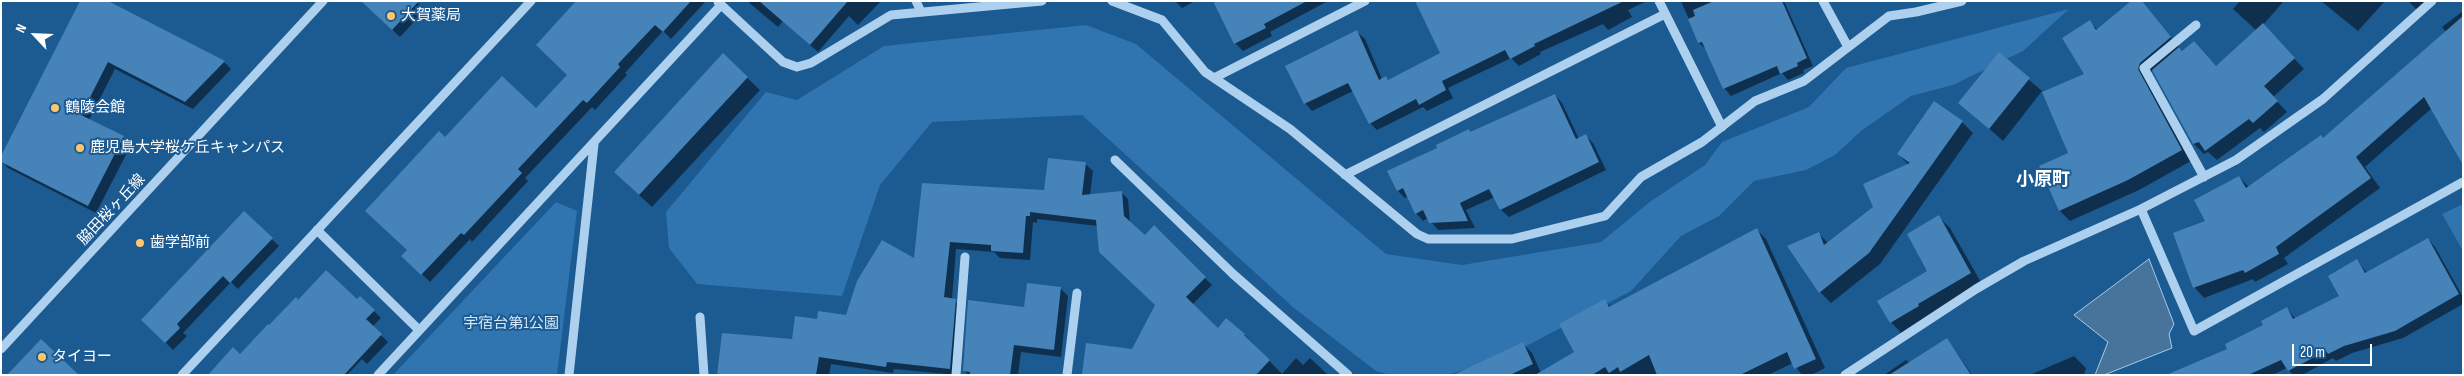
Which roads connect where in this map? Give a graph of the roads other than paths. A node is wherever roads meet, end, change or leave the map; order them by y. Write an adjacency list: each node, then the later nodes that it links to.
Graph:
1 (323, 1): 30 (street, 脇田桜ヶ丘線)
2 (531, 1): 25 (street)
3 (916, 1): 13 (street)
4 (1042, 1): 13 (street)
5 (1112, 1): 12 (street)
6 (1365, 1): 17 (street)
7 (1659, 1): 14 (street)
8 (1823, 1): 16 (street)
9 (1962, 1): 16 (street)
10 (2432, 1): 22 (street)
11 (719, 3): 13 (street); 19 (street)
12 (1137, 6): 17 (street)
13 (921, 12)
14 (1665, 14): 18 (street); 21 (street)
15 (2196, 25): 22 (street)
16 (1848, 47): 18 (street)
17 (1214, 78): 21 (street)
18 (1722, 127): 21 (street)
19 (594, 143): 29 (street); 33 (street)
20 (1115, 160): 37 (street)
21 (1345, 175)
22 (2204, 176): 24 (street)
23 (2463, 182): 24 (street)
24 (2141, 209): 38 (street)
25 (316, 230): 29 (street); 31 (street)
26 (965, 257): 35 (street)
27 (1077, 293): 36 (street)
28 (700, 317): 34 (street)
29 (419, 330): 32 (street)
30 (1, 349)
31 (182, 375)
32 (378, 375)
33 (569, 375)
34 (704, 375)
35 (956, 375)
36 (1067, 375)
37 (1348, 375)
38 (1845, 375)

